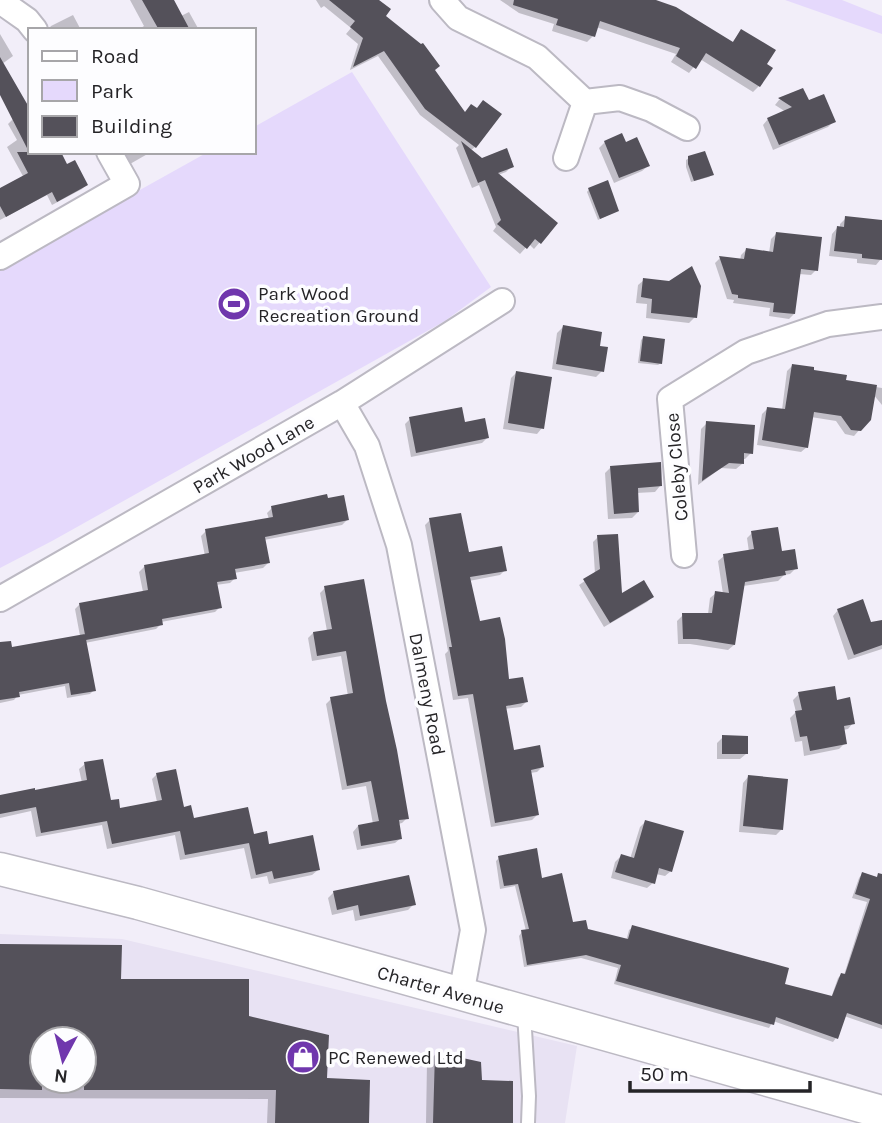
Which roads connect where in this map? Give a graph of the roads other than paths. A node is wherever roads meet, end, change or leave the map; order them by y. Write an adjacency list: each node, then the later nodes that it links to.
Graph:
1 (442, 0): 4 (street)
2 (0, 1): 3 (street)
3 (33, 28)
4 (586, 102): 5 (street); 7 (street)
5 (687, 128)
6 (109, 154): 8 (street)
7 (566, 158)
8 (0, 257)
9 (502, 301): 11 (street, Park Wood Lane)
10 (882, 317): 12 (street, Coleby Close)
11 (342, 403): 13 (street, Park Wood Lane); 15 (street, Dalmeny Road)
12 (684, 555)
13 (0, 598)
14 (0, 869): 15 (street, Charter Avenue)
15 (461, 995): 16 (street, Charter Avenue)
16 (524, 1013): 17 (street, Charter Avenue); 18 (lane)
17 (882, 1112)
18 (528, 1123)

